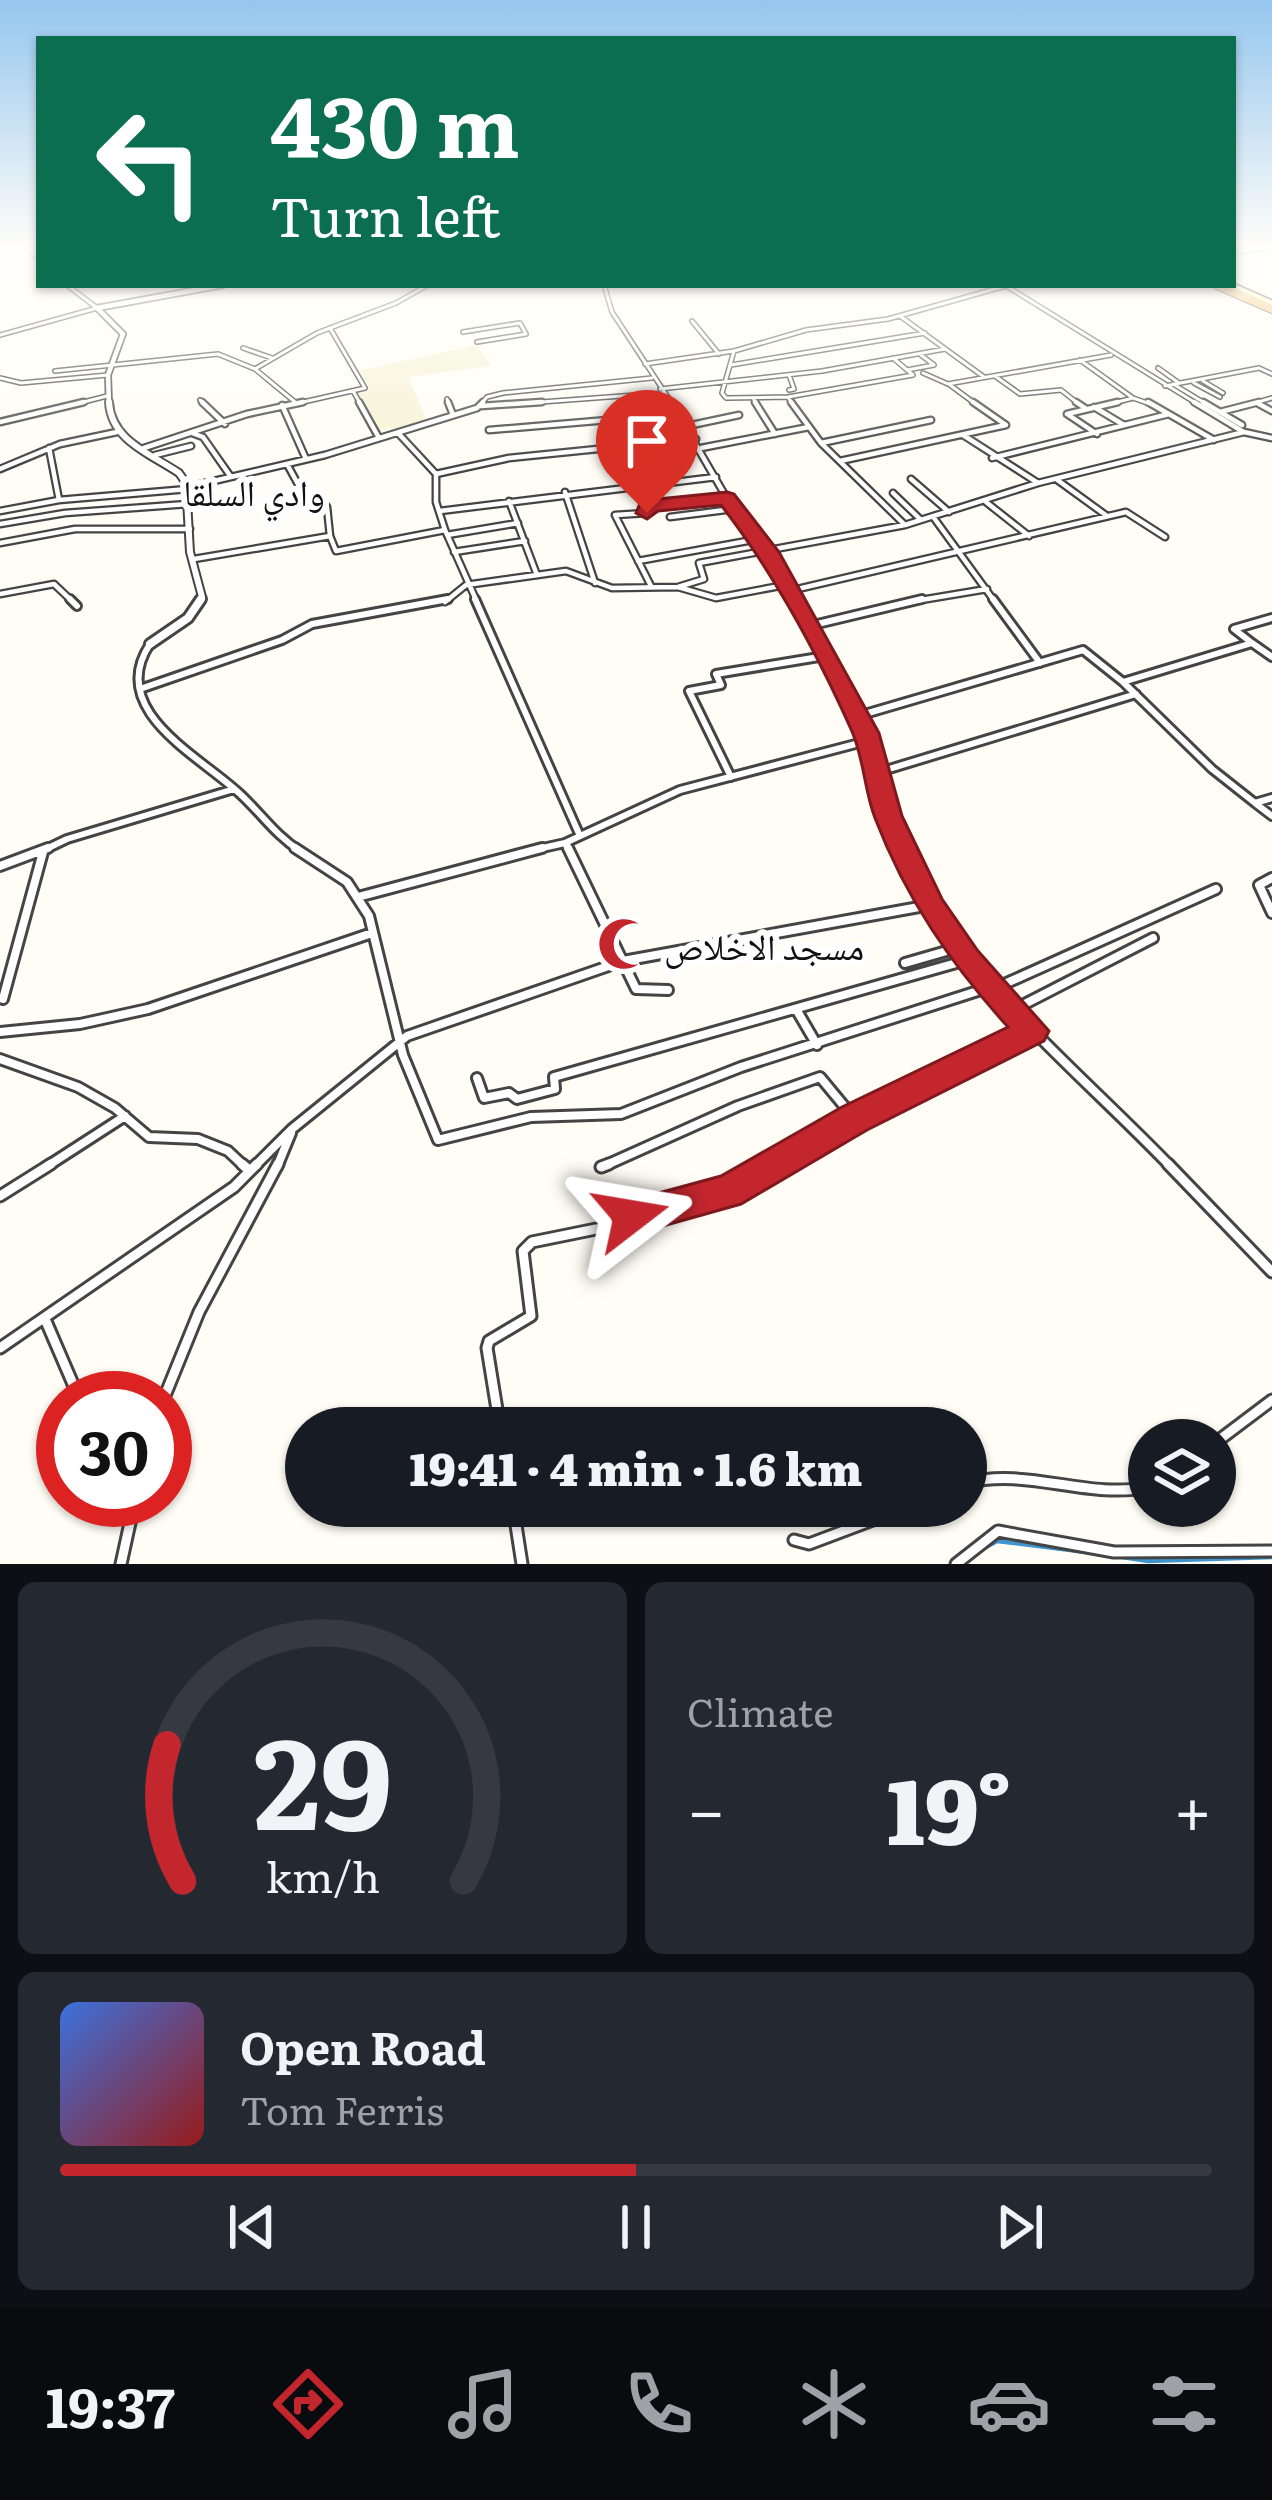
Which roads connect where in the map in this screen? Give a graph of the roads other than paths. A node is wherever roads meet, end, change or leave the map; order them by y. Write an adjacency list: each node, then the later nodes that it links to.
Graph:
1 (54, 320): 13 (street)
2 (109, 320): 27 (street)
3 (352, 320): 9 (street)
4 (617, 320): 26 (street)
5 (872, 320): 10 (street)
6 (906, 320): 12 (street)
7 (1061, 320): 21 (street)
8 (692, 321): 19 (street)
9 (330, 328): 23 (street); 48 (street)
10 (815, 328): 15 (street); 18 (street)
11 (463, 332): 14 (street)
12 (925, 334): 15 (street); 17 (street)
13 (0, 335)
14 (477, 342)
15 (839, 345): 22 (street)
16 (244, 348): 23 (street)
17 (945, 350): 20 (street); 41 (street)
18 (734, 352): 19 (street); 28 (street)
19 (719, 354): 26 (street)
20 (919, 354): 24 (street); 31 (street)
21 (1114, 354): 25 (street); 47 (street)
22 (788, 357): 28 (street); 34 (street)
23 (272, 358): 30 (street)
24 (893, 358): 31 (street); 34 (street)
25 (1080, 360): 38 (street); 53 (street)
26 (645, 364): 40 (street)
27 (111, 365): 30 (street); 32 (street); 36 (street)
28 (731, 365): 44 (street)
29 (1158, 368): 45 (street)
30 (255, 369): 57 (street)
31 (907, 370): 50 (street)
32 (55, 371)
33 (922, 373): 46 (street)
34 (799, 374): 37 (street)
35 (1272, 374): 42 (street)
36 (108, 375): 39 (street); 51 (street)
37 (789, 375): 44 (street); 50 (street)
38 (995, 376): 41 (street); 62 (street)
39 (0, 378)
40 (654, 378): 49 (street); 60 (street)
41 (985, 378): 46 (street)
42 (1199, 379): 43 (street); 43 (street)
43 (1191, 381): 45 (street)
44 (725, 382): 49 (street); 52 (street)
45 (1176, 383): 47 (street); 64 (street)
46 (948, 384): 81 (street)
47 (1165, 386): 75 (street)
48 (352, 391): 57 (street); 83 (street)
49 (661, 391): 60 (street); 65 (street)
50 (789, 393): 52 (street); 74 (street)
51 (107, 396): 70 (street); 77 (street)
52 (753, 398): 80 (street)
53 (1133, 398): 61 (street); 68 (street)
54 (1272, 398): 58 (street)
55 (446, 399): 66 (street)
56 (200, 400): 71 (street)
57 (295, 402): 59 (street)
58 (1256, 403): 63 (street); 64 (street)
59 (282, 406): 71 (street); 93 (street)
60 (482, 406): 66 (street)
61 (1094, 406): 62 (street); 73 (street)
62 (1085, 408): 82 (street)
63 (1272, 411)
64 (1220, 412): 75 (street)
65 (678, 414): 72 (street); 76 (street)
66 (453, 415): 79 (street)
67 (739, 415): 72 (street)
68 (1169, 415): 73 (street); 85 (street)
69 (932, 420): 87 (street)
70 (0, 422)
71 (225, 424): 78 (street)
72 (687, 426): 86 (street)
73 (1127, 426): 82 (street)
74 (809, 428): 80 (street); 87 (street)
75 (1243, 429): 84 (street); 85 (street)
76 (489, 430)
77 (117, 432): 89 (street); 90 (street)
78 (192, 433): 90 (street); 98 (street)
79 (398, 433): 83 (street); 97 (street)
80 (775, 434): 86 (street)
81 (963, 435): 92 (street); 94 (street)
82 (1098, 435): 92 (street)
83 (379, 438): 93 (street)
84 (1272, 438)
85 (1214, 440): 101 (street)
86 (698, 443): 97 (street); 99 (street)
87 (821, 443): 94 (street)
88 (191, 446): 91 (street)
89 (50, 448): 96 (street); 108 (street)
90 (144, 448): 91 (street)
91 (155, 455): 104 (street)
92 (992, 458): 103 (street)
93 (306, 459): 95 (street)
94 (840, 460): 123 (street)
95 (287, 464): 98 (street); 126 (street)
96 (0, 469)
97 (436, 474): 115 (street)
98 (231, 477): 104 (street)
99 (716, 477): 102 (street); 107 (street)
100 (911, 479): 116 (street)
101 (1056, 479): 103 (street); 119 (street)
102 (641, 484): 105 (street); 112 (street)
103 (1038, 484): 110 (street)
104 (188, 488): 108 (street); 111 (street)
105 (566, 492): 109 (street); 138 (street)
106 (892, 493): 120 (street)
107 (727, 499): 112 (street); 113 (street)
108 (59, 500): 114 (street)
109 (509, 501): 115 (street); 122 (street)
110 (986, 502): 116 (street); 127 (street)
111 (188, 504): 121 (street); 124 (street)
112 (648, 506): 136 (street)
113 (733, 509): 117 (street); 129 (street)
114 (0, 511)
115 (439, 511): 125 (street)
116 (952, 513): 118 (street)
117 (670, 518)
118 (934, 518): 120 (street); 134 (street)
119 (1109, 518): 127 (street); 128 (street)
120 (921, 520): 123 (street)
121 (0, 524)
122 (518, 524): 125 (street); 130 (street)
123 (905, 525): 133 (street)
124 (190, 529): 131 (street); 135 (street)
125 (446, 532): 126 (street); 132 (street)
126 (330, 536): 135 (street)
127 (1029, 536): 134 (street)
128 (1165, 537)
129 (758, 539): 133 (street); 136 (street)
130 (525, 542): 132 (street); 137 (street)
131 (0, 543)
132 (454, 552): 139 (street)
133 (769, 552): 141 (street); 142 (street)
134 (962, 552): 142 (street); 143 (street)
135 (194, 559): 148 (street)
136 (638, 561): 140 (street)
137 (537, 575): 138 (street); 139 (street)
138 (595, 583): 140 (street)
139 (466, 586): 154 (street); 164 (street)
140 (651, 586): 141 (street)
141 (679, 587): 142 (street)
142 (788, 588): 147 (street)
143 (987, 589): 147 (street); 152 (street)
144 (0, 594): 145 (street)
145 (76, 605)
146 (1272, 618): 149 (street)
147 (809, 626): 150 (street)
148 (150, 644): 154 (street)
149 (1252, 644): 151 (street); 153 (street)
150 (825, 656): 156 (street); 159 (street)
151 (1272, 657)
152 (1040, 663): 153 (street); 156 (street)
153 (1123, 682): 155 (street)
154 (140, 689): 160 (street)
155 (1136, 694): 158 (street); 162 (street)
156 (858, 716): 157 (street)
157 (867, 742): 158 (street); 159 (street)
158 (876, 772): 171 (street)
159 (731, 777): 164 (street)
160 (234, 789): 166 (street); 170 (street)
161 (1272, 798): 162 (street)
162 (1255, 802): 163 (street)
163 (1272, 816)
164 (580, 836): 165 (street)
165 (566, 843): 170 (street); 177 (street)
166 (43, 851): 167 (street); 181 (street)
167 (0, 866)
168 (1272, 878): 172 (street)
169 (1216, 889): 179 (street)
170 (358, 897): 173 (street)
171 (930, 905): 175 (street); 177 (street)
172 (1272, 913)
173 (372, 933): 185 (street); 186 (street)
174 (1153, 938): 183 (street)
175 (957, 948): 176 (street); 178 (street)
176 (967, 960): 179 (street); 182 (street)
177 (623, 961): 180 (street); 186 (street)
178 (905, 963)
179 (990, 988): 183 (street); 187 (street)
180 (668, 990)
181 (1, 1001)
182 (796, 1009): 187 (street); 189 (street)
183 (1011, 1011): 184 (street)
184 (1033, 1031): 191 (street); 196 (street)
185 (0, 1032)
186 (400, 1042): 187 (street); 192 (street)
187 (818, 1045)
188 (0, 1059): 190 (street)
189 (477, 1078)
190 (125, 1116): 194 (street); 195 (street)
191 (854, 1118): 193 (street); 202 (street)
192 (292, 1129): 194 (street); 200 (street)
193 (601, 1167)
194 (249, 1170): 197 (street)
195 (0, 1196)
196 (1272, 1272)
197 (45, 1318): 198 (street); 199 (street)
198 (0, 1348)
199 (68, 1371)
200 (175, 1371)
201 (1272, 1400): 203 (street)
202 (497, 1407)
203 (1236, 1428)
204 (987, 1476): 205 (street)
205 (1128, 1491)
206 (129, 1527): 211 (street)
207 (516, 1527): 212 (street)
208 (856, 1527): 209 (street)
209 (794, 1540)
210 (1272, 1551): 213 (street)
211 (121, 1564)
212 (522, 1564)
213 (956, 1564)

